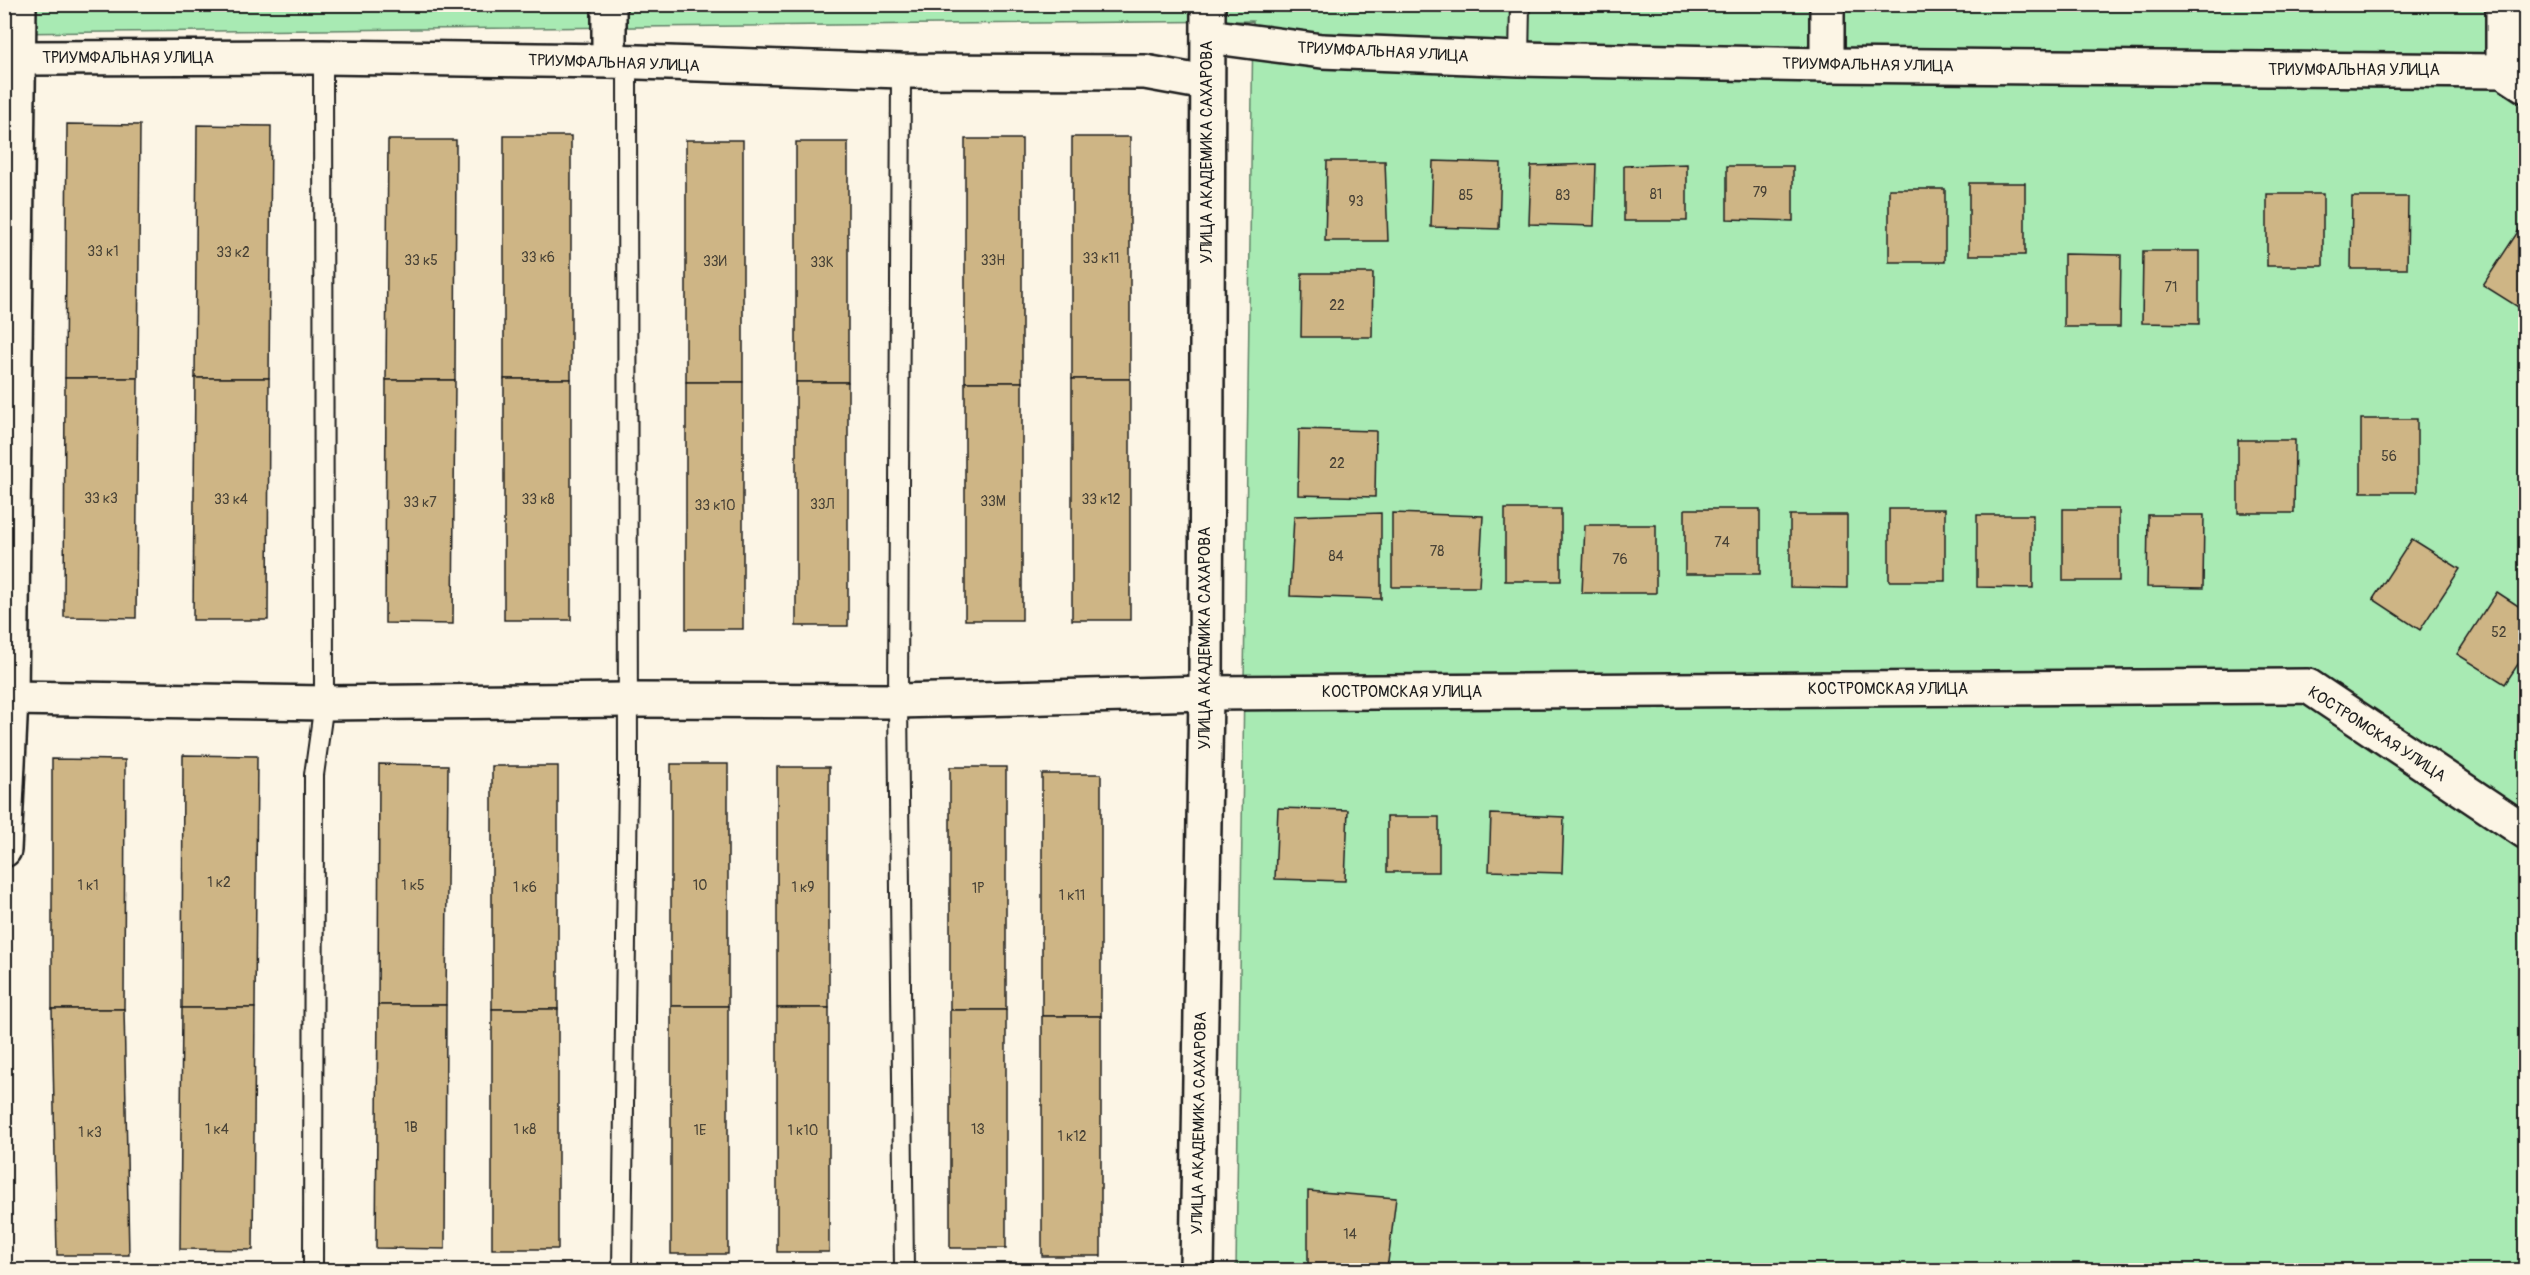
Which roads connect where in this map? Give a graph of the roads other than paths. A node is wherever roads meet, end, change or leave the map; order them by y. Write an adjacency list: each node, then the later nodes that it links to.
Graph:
1 (20, 4): 8 (street)
2 (609, 4): 10 (street)
3 (1520, 4): 9 (lane)
4 (1827, 4): 11 (street)
5 (2504, 4): 13 (street)
6 (1208, 20): 9 (street, ТРИУМФАЛЬНАЯ УЛИЦА); 14 (street, УЛИЦА АКАДЕМИКА САХАРОВА)
7 (323, 57): 8 (street, ТРИУМФАЛЬНАЯ УЛИЦА); 10 (street, ТРИУМФАЛЬНАЯ УЛИЦА); 19 (lane)
8 (20, 58): 16 (street)
9 (1519, 59): 11 (street, ТРИУМФАЛЬНАЯ УЛИЦА)
10 (618, 62): 12 (street, ТРИУМФАЛЬНАЯ УЛИЦА); 17 (lane)
11 (1827, 65): 13 (street, ТРИУМФАЛЬНАЯ УЛИЦА)
12 (901, 71): 14 (street, ТРИУМФАЛЬНАЯ УЛИЦА); 18 (lane)
13 (2514, 79)
14 (1206, 83): 15 (street, УЛИЦА АКАДЕМИКА САХАРОВА)
15 (1206, 693): 18 (street, КОСТРОМСКАЯ УЛИЦА); 20 (street, КОСТРОМСКАЯ УЛИЦА); 25 (street, УЛИЦА АКАДЕМИКА САХАРОВА)
16 (11, 698): 19 (street, КОСТРОМСКАЯ УЛИЦА); 21 (street)
17 (627, 700): 18 (street, КОСТРОМСКАЯ УЛИЦА); 19 (street, КОСТРОМСКАЯ УЛИЦА); 23 (lane)
18 (898, 701): 24 (lane)
19 (324, 703): 22 (lane)
20 (2526, 832)
21 (4, 850)
22 (313, 1270)
23 (622, 1270)
24 (904, 1270)
25 (1197, 1270)

